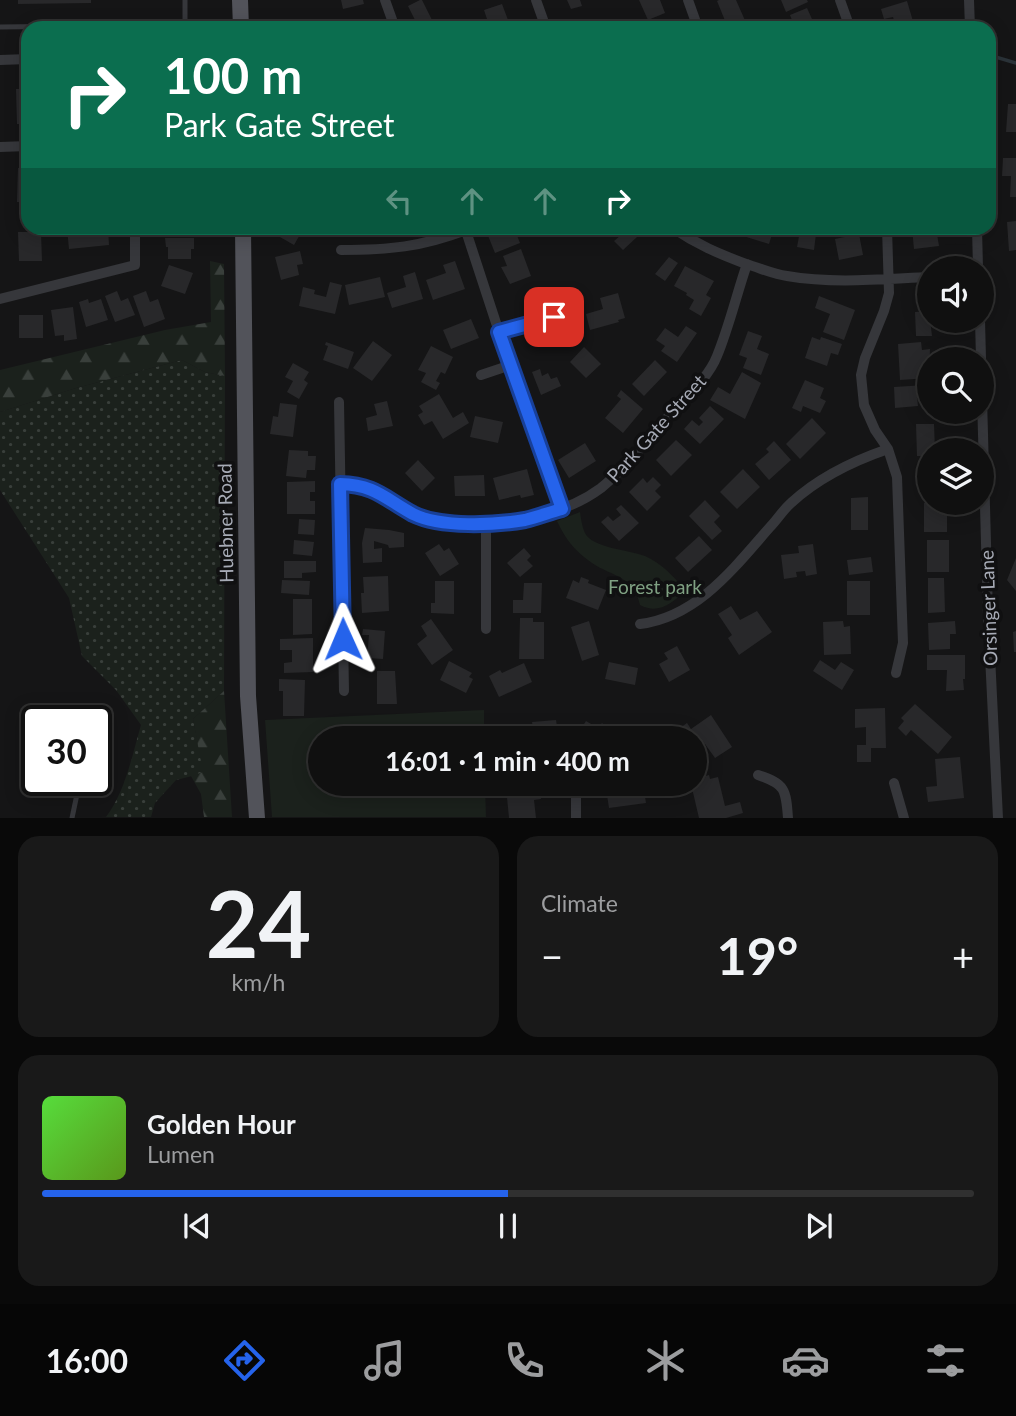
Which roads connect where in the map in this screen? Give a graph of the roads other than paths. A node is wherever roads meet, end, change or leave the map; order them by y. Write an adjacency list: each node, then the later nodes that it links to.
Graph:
1 (185, 0): 8 (lane)
2 (240, 0): 9 (main road)
3 (385, 0): 10 (street)
4 (536, 0): 11 (street)
5 (688, 0): 12 (street)
6 (840, 0): 13 (street)
7 (969, 0): 14 (street)
8 (185, 21)
9 (241, 21)
10 (392, 21)
11 (544, 21)
12 (696, 21)
13 (848, 21)
14 (970, 21)
15 (0, 27): 16 (lane)
16 (21, 27)
17 (21, 59): 18 (street)
18 (0, 60)
19 (0, 146): 20 (street)
20 (21, 146)
21 (135, 235): 33 (street)
22 (243, 235): 53 (main road, Huebner Road)
23 (450, 235): 28 (street)
24 (467, 235): 35 (street)
25 (684, 235): 30 (street)
26 (887, 235): 32 (street)
27 (977, 235): 29 (street)
28 (341, 250)
29 (978, 256)
30 (747, 264): 32 (street); 42 (street, Park Gate Street)
31 (917, 277): 32 (street)
32 (889, 278): 40 (street)
33 (0, 299)
34 (554, 317): 35 (street)
35 (499, 332): 36 (street)
36 (511, 365): 37 (street); 42 (street)
37 (481, 374)
38 (339, 402): 41 (street)
39 (983, 424): 57 (street, Orsinger Lane)
40 (888, 449): 44 (street); 46 (street)
41 (340, 484): 43 (street, Park Gate Street); 47 (street)
42 (562, 509): 43 (street, Park Gate Street)
43 (486, 523): 45 (street)
44 (640, 624)
45 (486, 629)
46 (896, 673)
47 (344, 691)
48 (758, 775): 55 (street)
49 (894, 783): 56 (street)
50 (77, 796): 52 (lane)
51 (576, 796): 54 (street)
52 (72, 817)
53 (257, 817)
54 (576, 817)
55 (788, 817)
56 (904, 817)
57 (998, 817)

